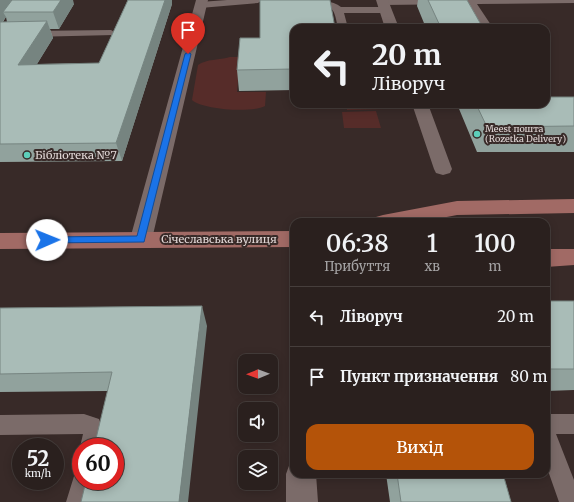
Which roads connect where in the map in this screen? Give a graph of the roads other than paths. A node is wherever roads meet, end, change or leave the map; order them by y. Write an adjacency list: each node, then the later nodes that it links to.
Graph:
1 (258, 0): 5 (lane)
2 (309, 0): 7 (lane)
3 (574, 0): 4 (lane)
4 (471, 1): 6 (lane); 10 (lane)
5 (201, 3): 17 (street)
6 (384, 4): 7 (lane); 9 (street)
7 (340, 10): 8 (lane)
8 (342, 24)
9 (391, 24)
10 (485, 24)
11 (111, 33): 12 (lane)
12 (17, 34)
13 (421, 108): 14 (street)
14 (443, 170)
15 (574, 206): 16 (main road)
16 (404, 218)
17 (141, 239): 18 (main road, Січеславська вулиця); 19 (main road, Січеславська вулиця)
18 (290, 239)
19 (0, 241)
20 (574, 257): 21 (main road)
21 (550, 258)
22 (550, 424): 23 (lane)
23 (574, 424)
24 (0, 425): 25 (lane)
25 (93, 438)
26 (550, 446): 31 (lane)
27 (301, 478): 30 (street)
28 (81, 490): 29 (lane)
29 (78, 502)
30 (302, 502)
31 (571, 502)

